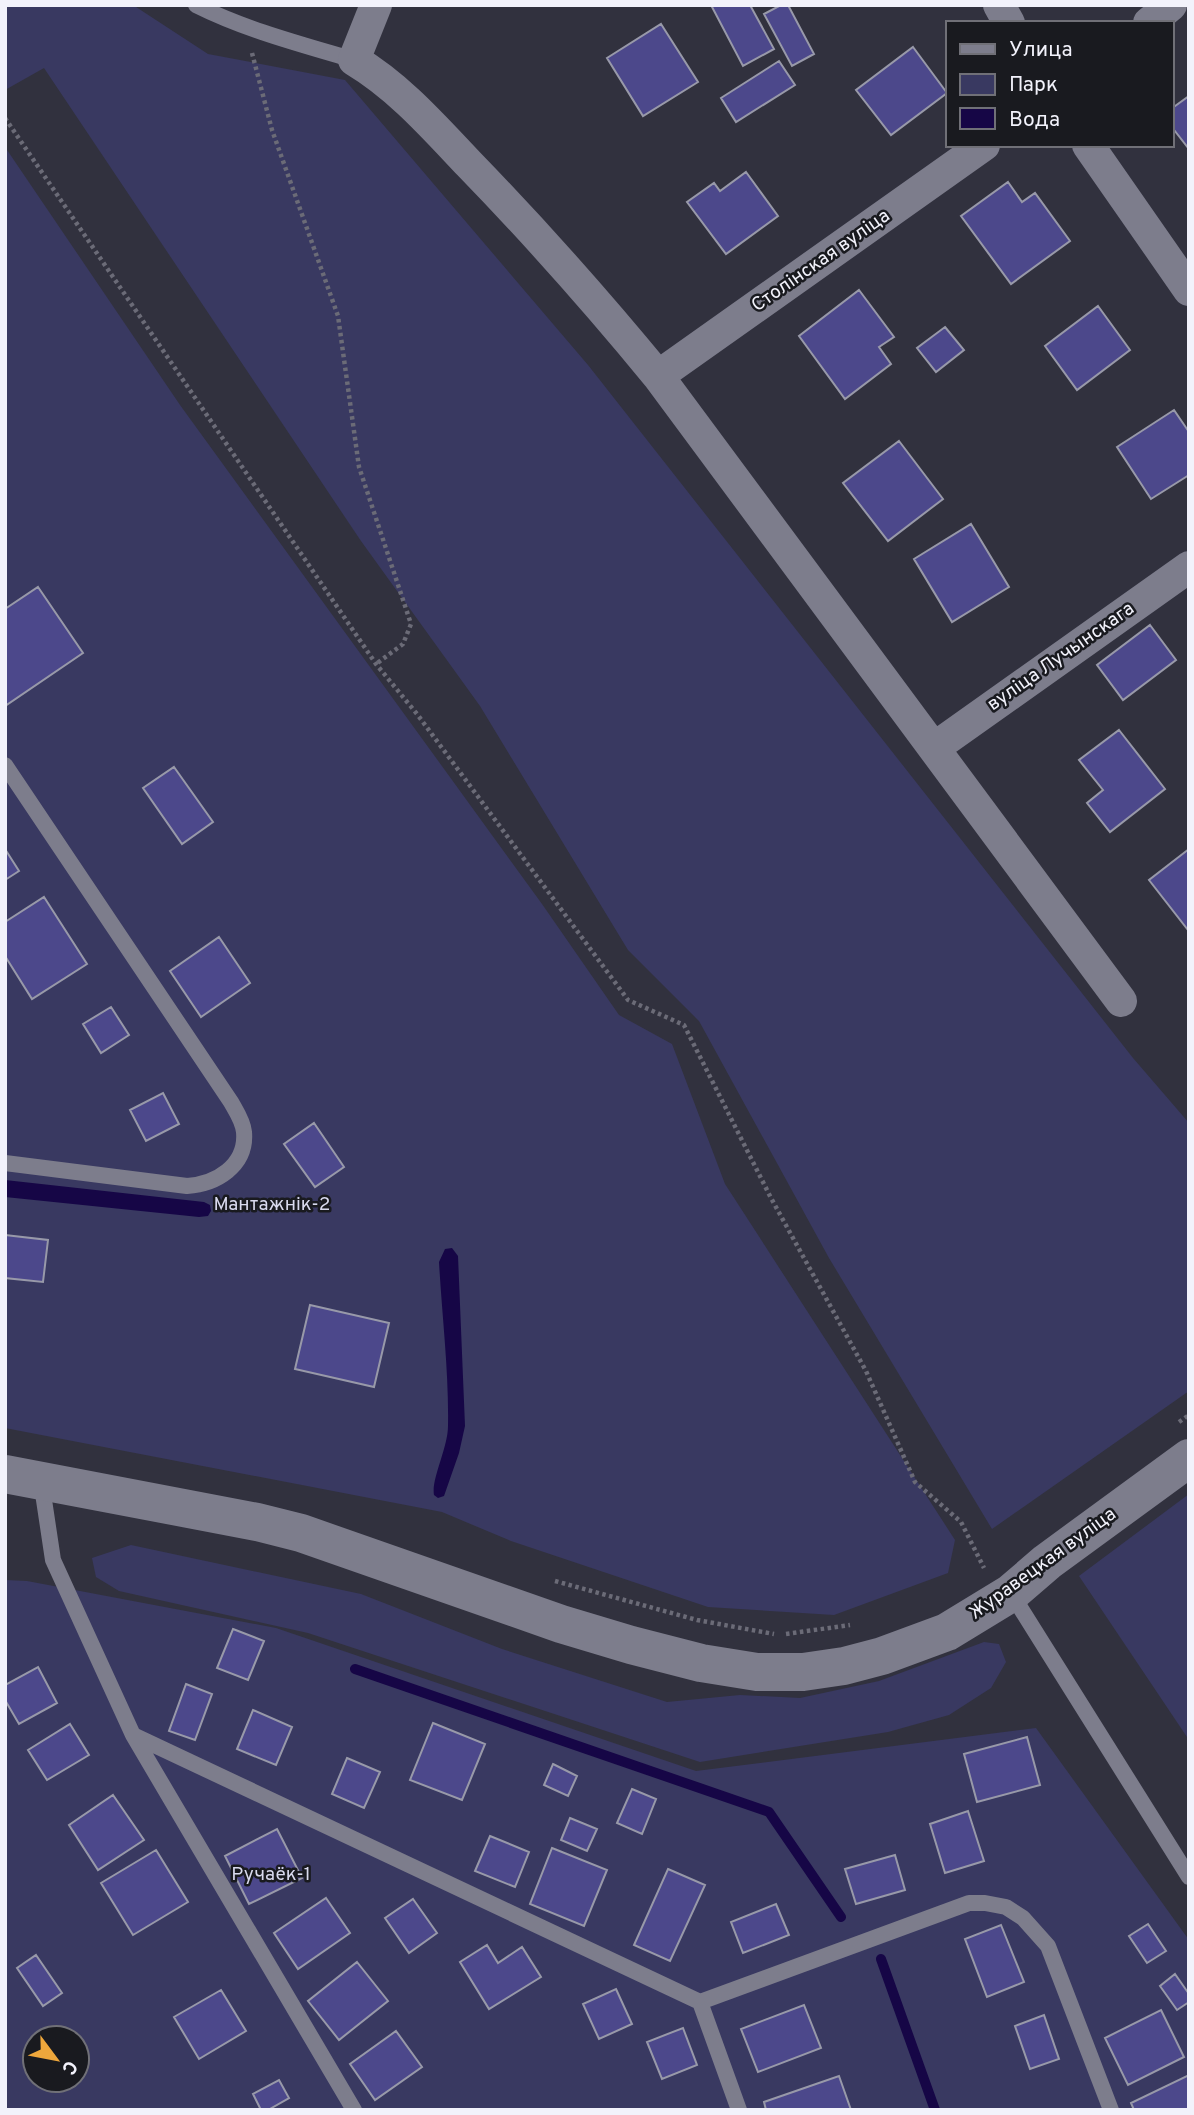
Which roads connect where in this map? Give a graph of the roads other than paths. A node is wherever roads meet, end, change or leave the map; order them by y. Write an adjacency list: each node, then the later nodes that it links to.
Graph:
1 (196, 5): 7 (lane)
2 (376, 5): 7 (street)
3 (999, 5): 5 (street)
4 (1171, 5): 6 (street)
5 (1008, 21)
6 (1151, 21)
7 (354, 60): 11 (street)
8 (981, 147): 11 (street, Столінская вуліца)
9 (1089, 147): 10 (street)
10 (1189, 290)
11 (658, 376): 13 (street)
12 (1189, 567): 13 (street, вуліца Лучынскага)
13 (934, 748): 15 (street)
14 (5, 765): 16 (lane)
15 (1121, 1001)
16 (5, 1163)
17 (1183, 1440): 19 (street, Журавецкая вуліца)
18 (23, 1476): 19 (street, Журавецкая вуліца); 20 (lane)
19 (996, 1574): 21 (lane)
20 (133, 1735): 22 (lane); 23 (lane)
21 (1189, 1877)
22 (699, 2002): 24 (lane); 25 (lane)
23 (354, 2110)
24 (739, 2110)
25 (1111, 2110)

